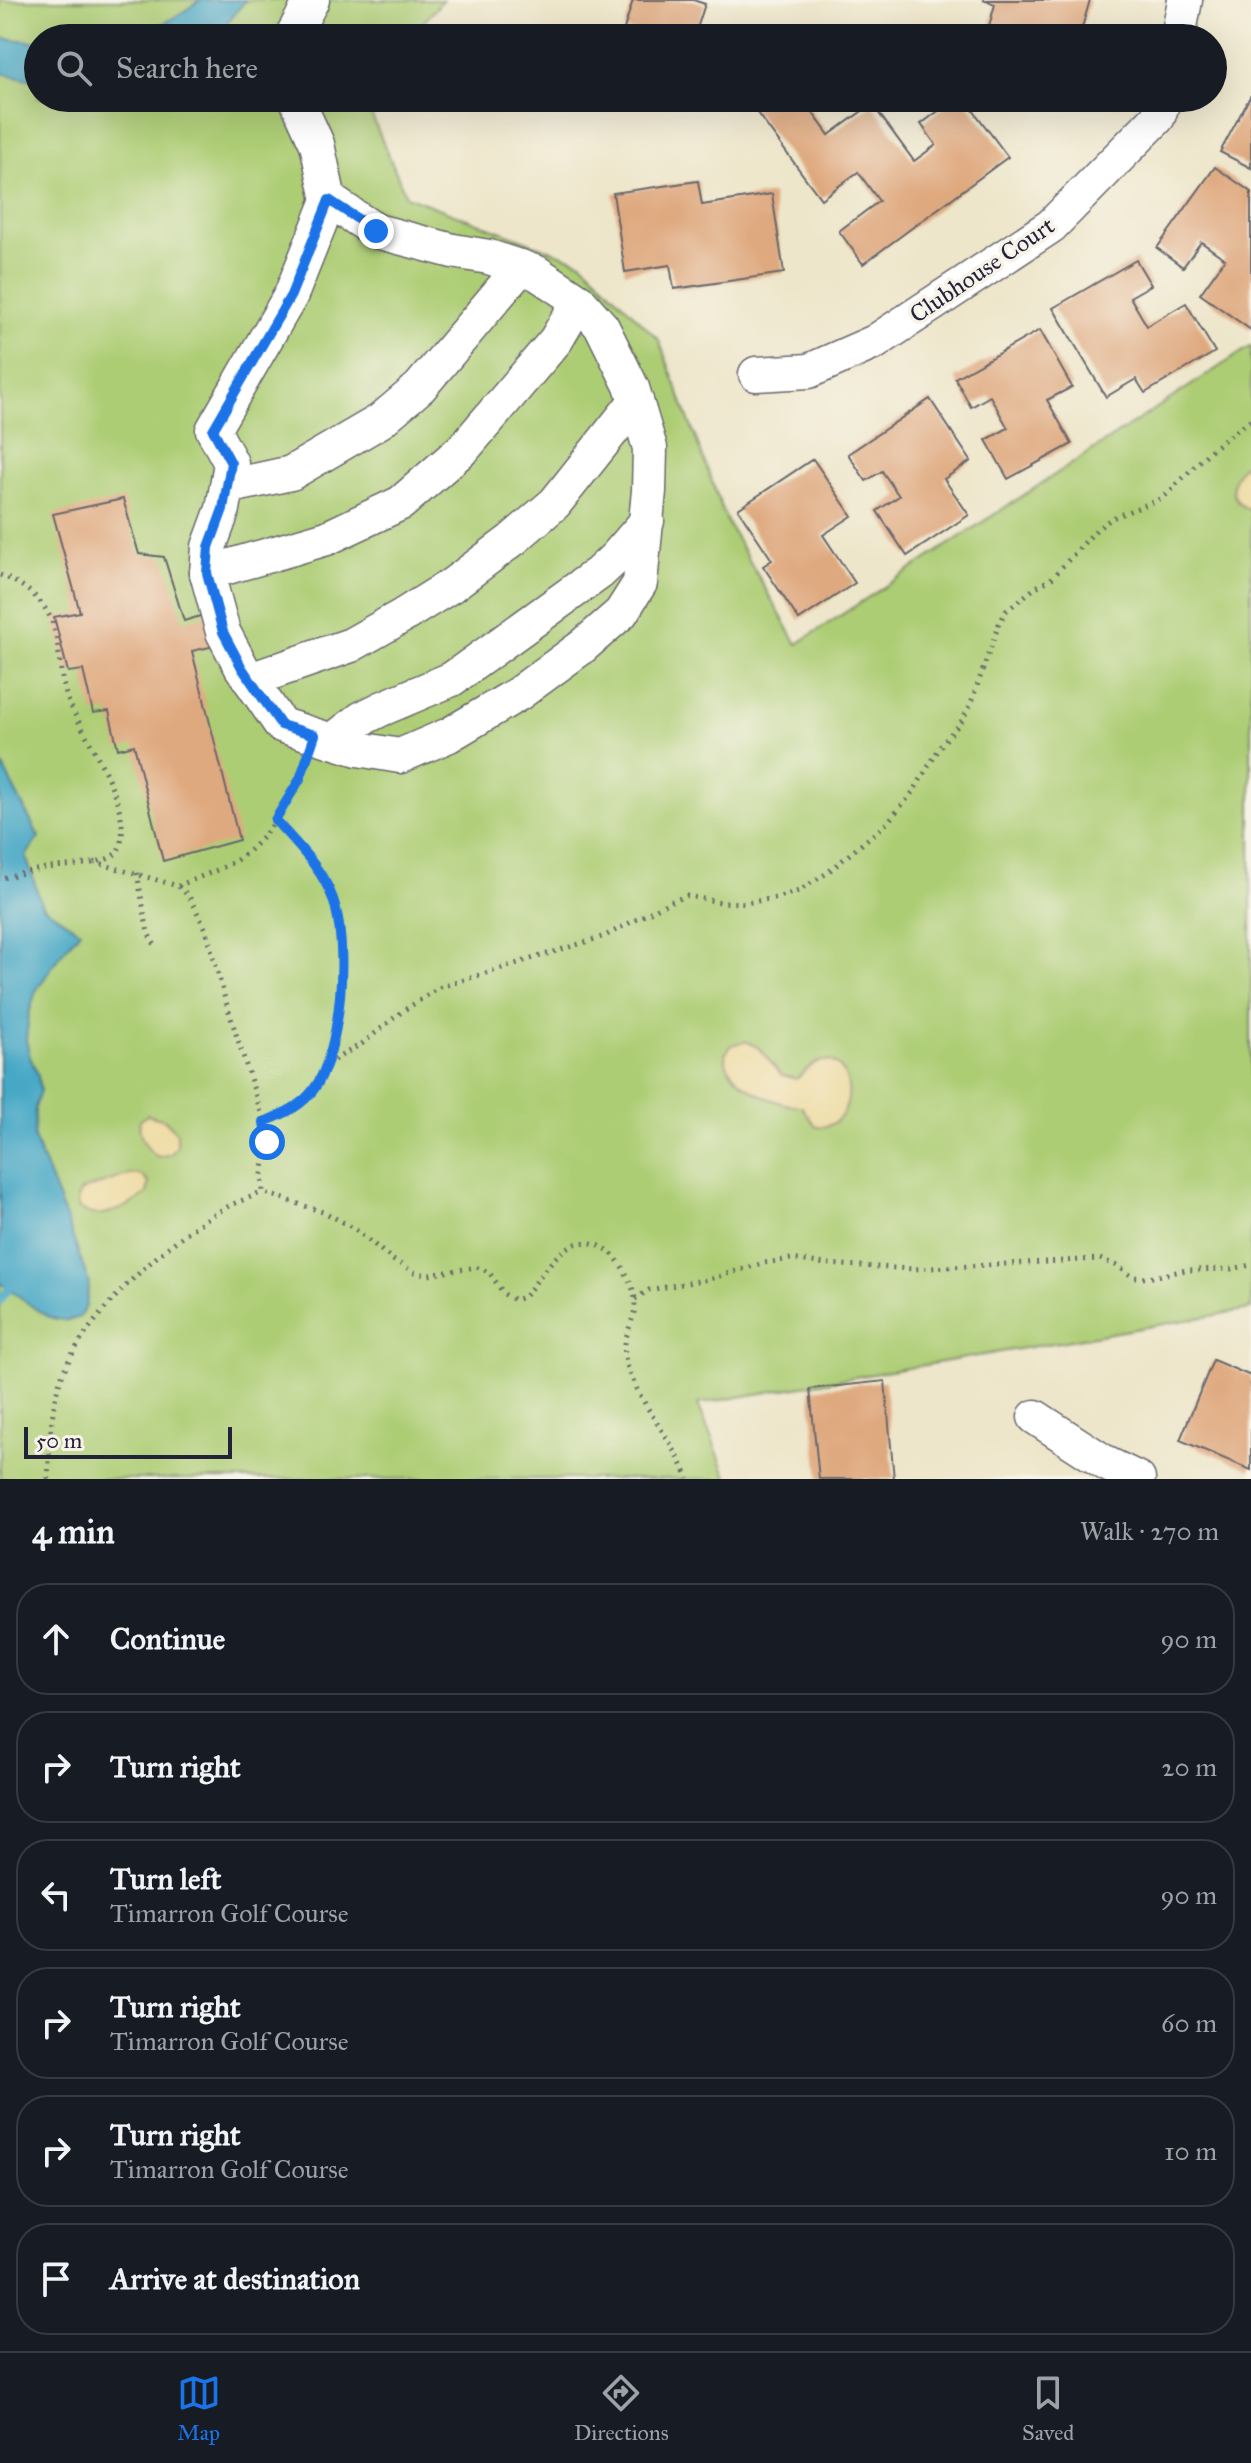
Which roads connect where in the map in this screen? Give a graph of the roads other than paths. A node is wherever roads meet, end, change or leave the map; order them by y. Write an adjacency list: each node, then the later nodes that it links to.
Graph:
1 (312, 0): 3 (street)
2 (1185, 0): 4 (street)
3 (301, 24)
4 (1181, 24)
5 (302, 112): 7 (street)
6 (1160, 112): 10 (street, Clubhouse Court)
7 (329, 200): 8 (street); 12 (street)
8 (521, 267): 9 (street); 12 (street)
9 (579, 301): 11 (street); 14 (street)
10 (756, 374)
11 (636, 401): 13 (street); 15 (street)
12 (227, 487): 14 (street)
13 (647, 521): 16 (street); 16 (street)
14 (207, 573): 15 (street)
15 (250, 680): 16 (street)
16 (324, 738)
17 (1035, 1417): 18 (street)
18 (1138, 1479)

